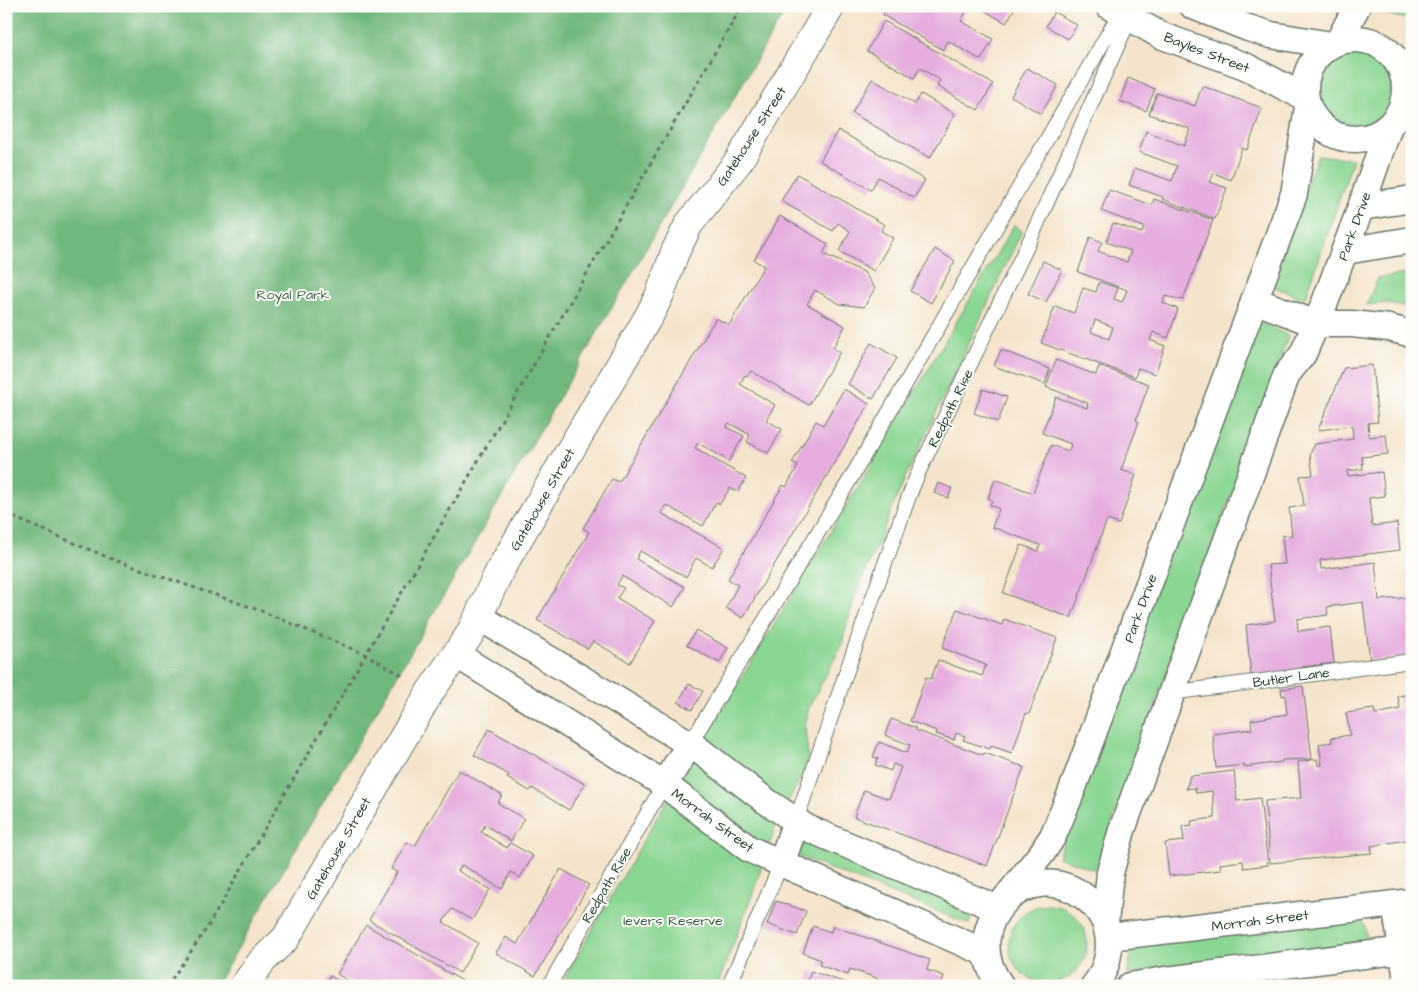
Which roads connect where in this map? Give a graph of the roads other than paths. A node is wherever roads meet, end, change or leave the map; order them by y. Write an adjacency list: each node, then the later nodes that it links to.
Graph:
1 (831, 6): 17 (street, Gatehouse Street)
2 (1193, 6): 5 (street)
3 (1357, 6): 5 (street)
4 (1124, 10): 8 (street, Bayles Street); 21 (lane); 23 (lane, Redpath Rise)
5 (1335, 43): 7 (street); 8 (street)
6 (1412, 60): 7 (street)
7 (1405, 95): 9 (street)
8 (1307, 102): 9 (street); 14 (street, Park Drive)
9 (1389, 126): 11 (street, Park Drive)
10 (1412, 199): 11 (street)
11 (1361, 207): 13 (street, Park Drive)
12 (1412, 240): 13 (street)
13 (1345, 251): 15 (street, Park Drive)
14 (1254, 300): 15 (street); 26 (street, Park Drive)
15 (1316, 324): 16 (street); 20 (street, Park Drive)
16 (1412, 334)
17 (479, 617): 18 (street, Gatehouse Street); 21 (street)
18 (457, 654): 22 (street, Morrah Street); 30 (street, Gatehouse Street)
19 (1412, 661): 20 (lane, Butler Lane)
20 (1170, 693): 27 (street, Park Drive)
21 (690, 744): 22 (street); 23 (street)
22 (664, 784): 24 (street, Morrah Street); 31 (lane, Redpath Rise)
23 (796, 821): 24 (street); 26 (street)
24 (781, 864): 29 (street, Morrah Street); 32 (lane)
25 (1404, 903): 27 (street, Morrah Street); 28 (street)
26 (1000, 906): 27 (street); 29 (street, Park Drive)
27 (1107, 930): 33 (street, Park Drive)
28 (1407, 950): 34 (street); 35 (street)
29 (992, 975)
30 (244, 986)
31 (549, 986)
32 (729, 986)
33 (1094, 986)
34 (1130, 986)
35 (1408, 986)

